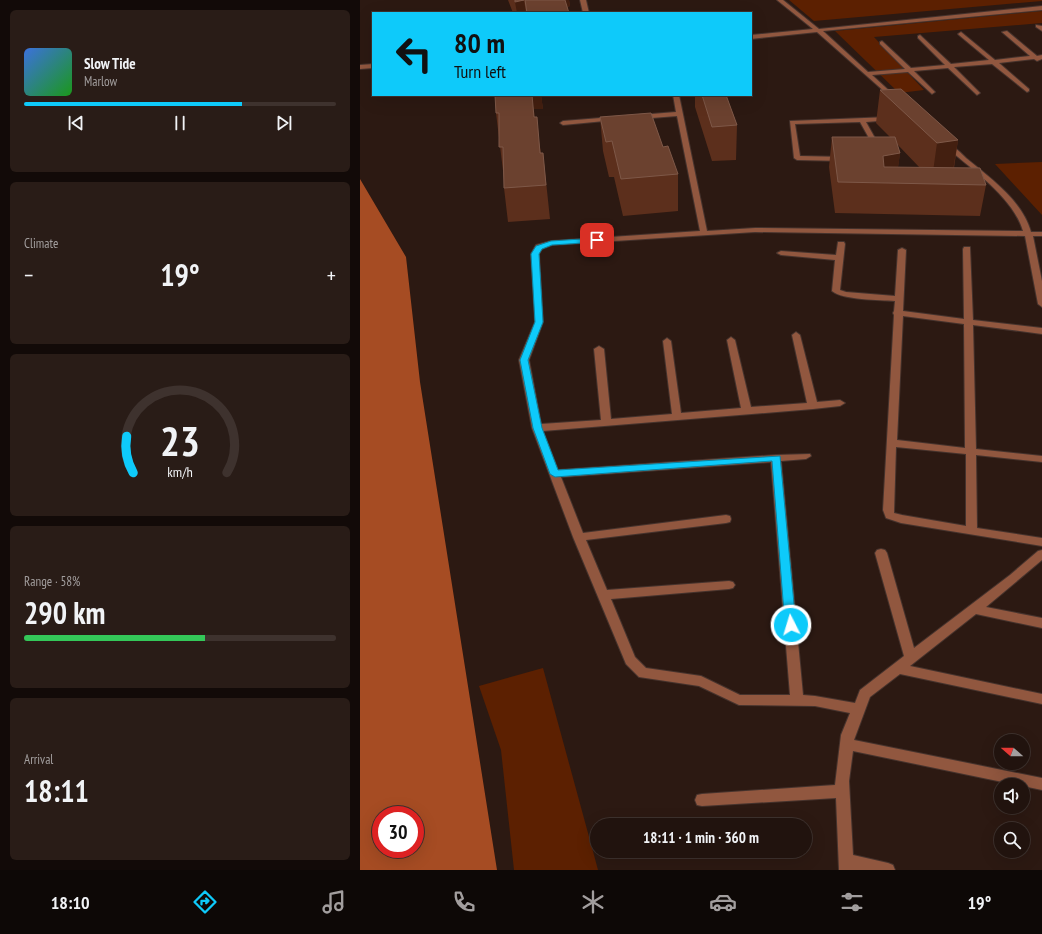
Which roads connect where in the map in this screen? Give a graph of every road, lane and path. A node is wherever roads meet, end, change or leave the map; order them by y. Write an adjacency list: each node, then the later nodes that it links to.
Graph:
1 (583, 0): 5 (street)
2 (780, 0): 6 (street)
3 (1042, 4): 6 (street)
4 (1042, 8): 6 (street)
5 (586, 12)
6 (814, 27): 7 (street); 10 (street); 20 (street)
7 (752, 32)
8 (1005, 32): 13 (street)
9 (961, 34): 14 (street)
10 (752, 37)
11 (920, 38): 17 (street)
12 (882, 43): 19 (street)
13 (1039, 57): 14 (street); 15 (street)
14 (994, 62): 17 (street); 21 (street)
15 (1042, 63)
16 (372, 66): 18 (street)
17 (950, 66): 19 (street); 23 (street)
18 (360, 67)
19 (908, 70): 20 (street); 22 (street)
20 (867, 74): 25 (street)
21 (1027, 90)
22 (932, 92)
23 (977, 93)
24 (676, 96): 26 (street)
25 (900, 103)
26 (680, 114): 27 (street); 35 (street)
27 (633, 118)
28 (618, 119): 31 (street)
29 (894, 119): 34 (street)
30 (862, 120): 33 (street)
31 (563, 122)
32 (940, 139): 36 (street)
33 (880, 153)
34 (852, 159)
35 (704, 234): 36 (street); 57 (street)
36 (1028, 234): 37 (street); 44 (street)
37 (1042, 234)
38 (841, 244): 42 (street)
39 (967, 249): 46 (street)
40 (902, 250): 43 (street)
41 (781, 253): 42 (street)
42 (838, 258): 43 (street)
43 (898, 299): 45 (street)
44 (1042, 304)
45 (897, 313): 46 (street); 58 (street)
46 (968, 321): 47 (street); 59 (street)
47 (1042, 331)
48 (796, 335): 53 (street)
49 (731, 340): 54 (street)
50 (667, 341): 55 (street)
51 (599, 349): 56 (street)
52 (840, 403): 53 (street)
53 (813, 406): 54 (street)
54 (747, 411): 55 (street)
55 (677, 417): 56 (street)
56 (606, 422): 57 (street)
57 (537, 428): 63 (street)
58 (891, 443): 59 (street); 65 (street)
59 (971, 452): 62 (street); 65 (street)
60 (806, 456): 61 (street)
61 (776, 458): 63 (street); 77 (street)
62 (1042, 459)
63 (555, 474): 66 (street)
64 (726, 519): 66 (street)
65 (972, 531): 67 (street)
66 (580, 537): 71 (street)
67 (1042, 542)
68 (881, 553): 74 (street)
69 (1042, 554): 72 (street)
70 (729, 585): 71 (street)
71 (603, 595): 77 (street)
72 (975, 609): 73 (street); 74 (street)
73 (1042, 622)
74 (911, 658): 75 (street)
75 (897, 668): 76 (street); 78 (street)
76 (1042, 699)
77 (797, 701): 78 (street)
78 (858, 709): 79 (street)
79 (847, 744): 80 (street); 81 (street)
80 (1042, 784)
81 (842, 791): 82 (street); 83 (street)
82 (702, 800)
83 (846, 865): 84 (street)
84 (888, 870)

